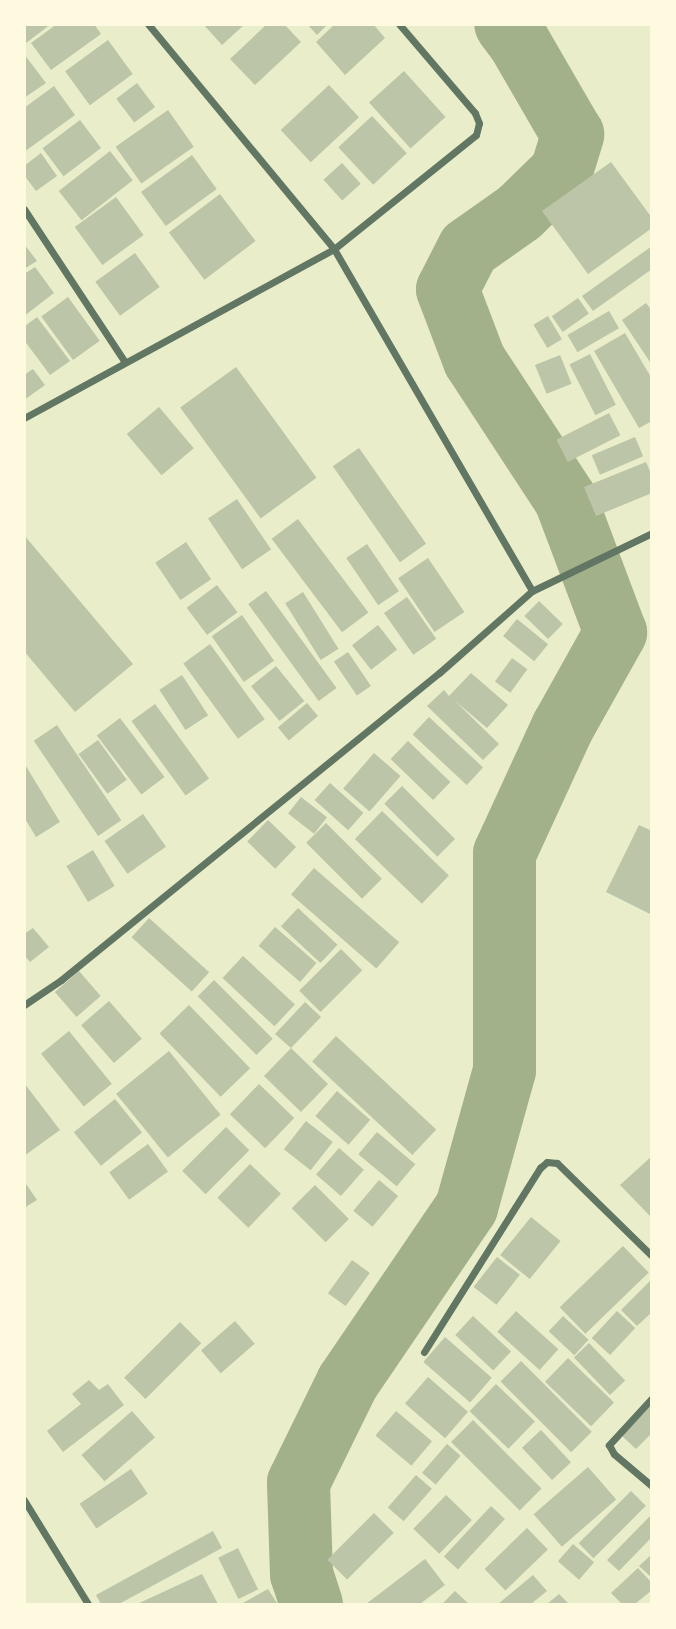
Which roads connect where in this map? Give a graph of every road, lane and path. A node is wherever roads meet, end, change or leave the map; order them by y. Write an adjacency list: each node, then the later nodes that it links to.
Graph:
1 (148, 24): 4 (street)
2 (399, 24): 4 (street)
3 (24, 209): 5 (street)
4 (334, 249): 5 (street); 8 (street)
5 (125, 362): 6 (street)
6 (24, 418)
7 (652, 533): 8 (street)
8 (532, 591): 9 (street)
9 (24, 1005)
10 (652, 1256): 11 (street)
11 (424, 1352)
12 (652, 1398): 13 (street)
13 (652, 1486)
14 (24, 1500): 15 (street)
15 (88, 1605)

